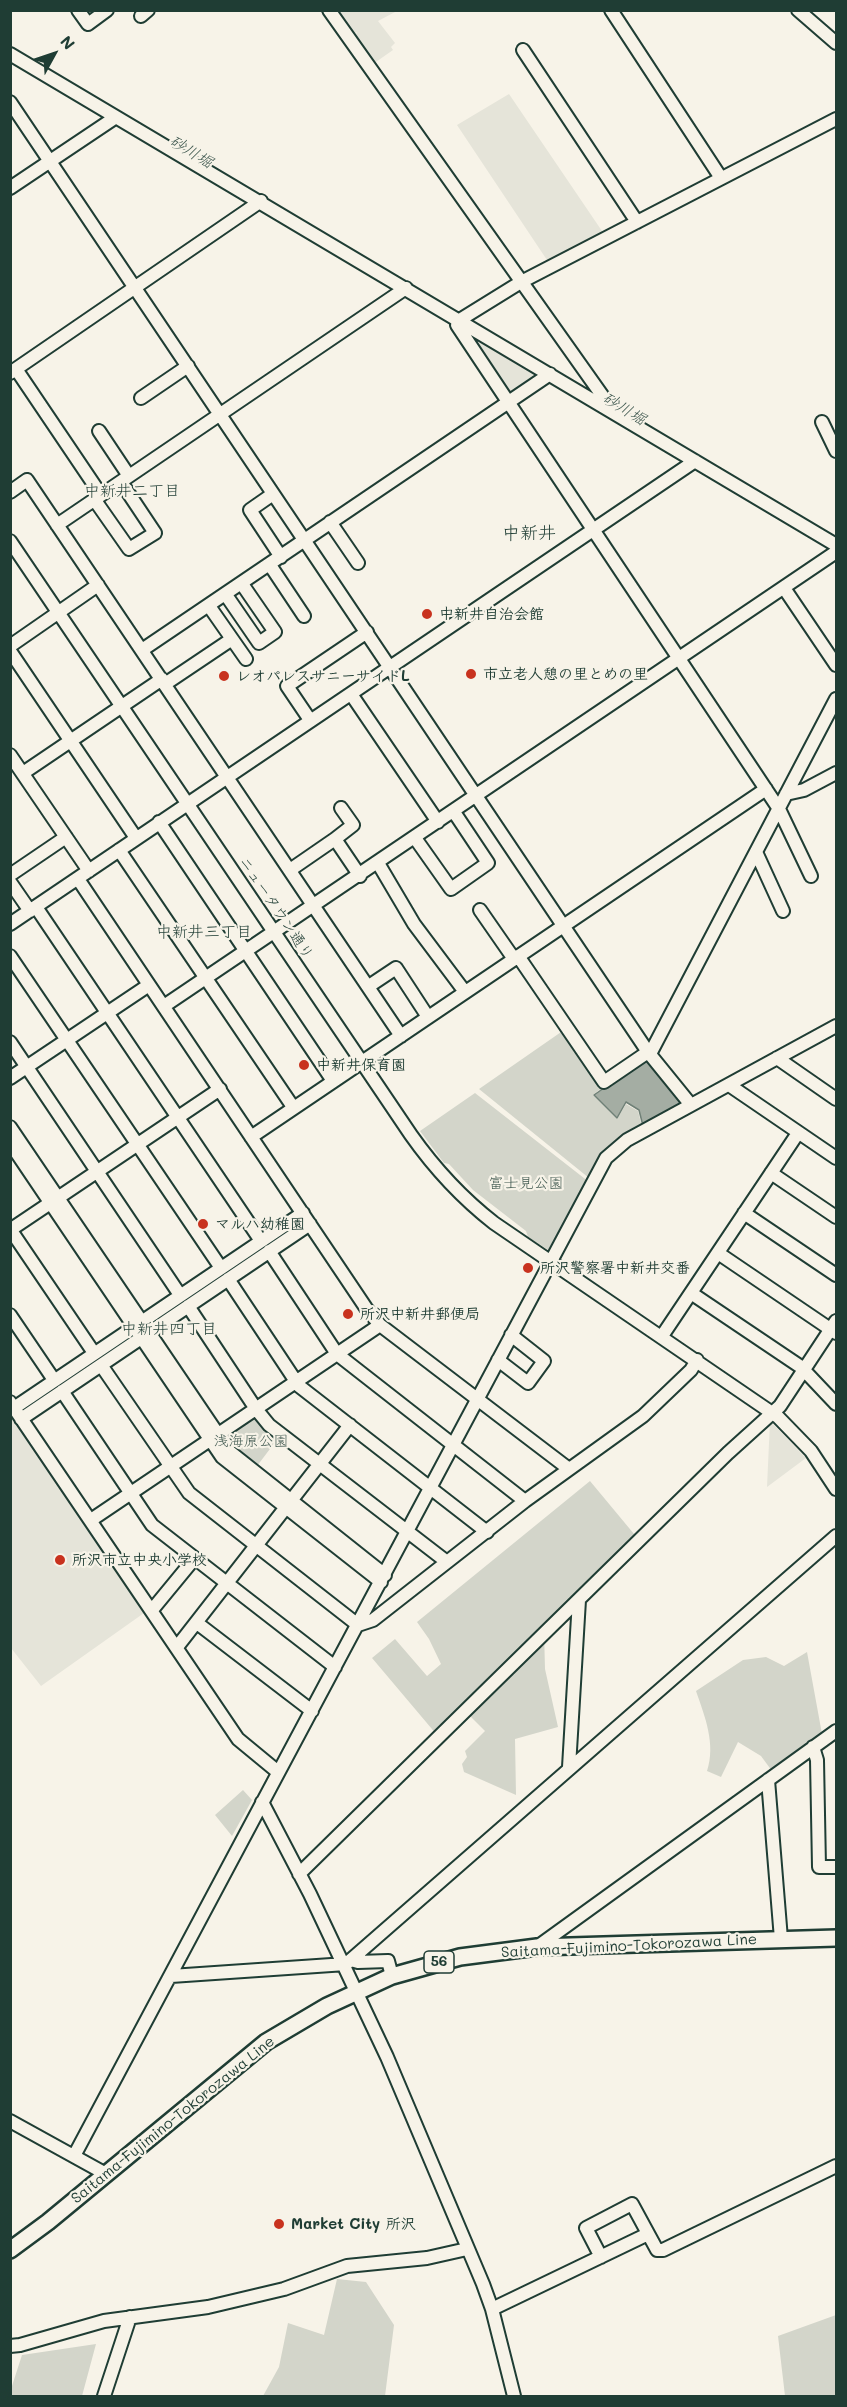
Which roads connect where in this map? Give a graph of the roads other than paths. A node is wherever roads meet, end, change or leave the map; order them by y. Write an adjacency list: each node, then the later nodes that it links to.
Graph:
1 (78, 10): 2 (street)
2 (106, 10)
3 (328, 10): 17 (street)
4 (611, 10): 13 (street)
5 (798, 10): 6 (street)
6 (837, 43)
7 (524, 50): 16 (street)
8 (10, 54): 10 (street)
9 (10, 102): 12 (street)
10 (116, 117): 12 (street); 15 (street)
11 (837, 119): 13 (street)
12 (50, 162): 14 (street); 19 (street)
13 (721, 178): 16 (street)
14 (10, 188)
15 (261, 201): 18 (street); 19 (street)
16 (637, 222): 17 (street)
17 (521, 282): 20 (street); 26 (street)
18 (406, 288): 20 (street); 27 (street)
19 (135, 289): 21 (street); 22 (street)
20 (458, 321): 23 (street); 25 (street)
21 (188, 366): 24 (street); 27 (street)
22 (13, 371): 35 (street)
23 (549, 374): 25 (street); 26 (street)
24 (141, 398)
25 (508, 404): 36 (street); 38 (street)
26 (615, 413): 31 (street)
27 (220, 414): 32 (street); 34 (street)
28 (822, 422): 30 (street)
29 (99, 431): 32 (street)
30 (837, 451)
31 (695, 461): 38 (street); 41 (street)
32 (125, 479): 35 (street); 35 (street)
33 (10, 492): 37 (street)
34 (273, 494): 40 (street); 43 (street)
35 (98, 497): 37 (street)
36 (330, 522): 40 (street); 44 (street)
37 (57, 525): 47 (street)
38 (593, 530): 59 (street); 61 (street)
39 (10, 541): 51 (street, ニュータウン通り)
40 (305, 541): 43 (street); 53 (street)
41 (837, 545)
42 (837, 552): 48 (street)
43 (281, 557): 45 (street)
44 (358, 563)
45 (270, 565): 46 (street); 52 (street)
46 (242, 584): 49 (street); 49 (street)
47 (98, 585): 51 (street); 56 (street)
48 (784, 588): 59 (street); 60 (street)
49 (226, 595): 50 (street)
50 (209, 606): 54 (street); 56 (street)
51 (58, 612): 55 (street); 64 (street, ニュータウン通り)
52 (304, 616)
53 (367, 632): 61 (street); 66 (street)
54 (232, 639): 58 (street); 62 (street)
55 (10, 646)
56 (142, 650): 62 (street)
57 (10, 651): 67 (street)
58 (246, 659)
59 (679, 660): 72 (street); 74 (street)
60 (837, 665)
61 (390, 666): 63 (street); 74 (street)
62 (164, 682): 64 (street); 71 (street)
63 (351, 694): 66 (street); 80 (street)
64 (122, 707): 67 (street); 75 (street, ニュータウン通り)
65 (835, 707): 73 (street)
66 (310, 720): 71 (street)
67 (71, 742): 69 (street); 82 (street)
68 (10, 755): 69 (street)
69 (23, 773): 81 (street)
70 (837, 773): 73 (street)
71 (228, 777): 75 (street); 88 (street)
72 (766, 789): 77 (street); 100 (street)
73 (786, 794): 77 (street)
74 (477, 796): 78 (street); 100 (street)
75 (187, 804): 79 (street); 101 (street, ニュータウン通り)
76 (341, 808): 84 (street)
77 (779, 809): 86 (street); 92 (street)
78 (454, 812): 80 (street); 83 (street)
79 (159, 822): 82 (street); 102 (street)
80 (438, 822): 83 (street)
81 (66, 837): 89 (street); 90 (street)
82 (136, 838): 85 (street)
83 (415, 838): 87 (street)
84 (335, 839): 88 (street); 91 (street)
85 (119, 850): 89 (street); 105 (street)
86 (756, 852): 98 (street); 118 (street)
87 (378, 863): 91 (street); 108 (street)
88 (290, 870): 95 (street)
89 (89, 871): 93 (street)
90 (10, 875)
91 (360, 876): 95 (street)
92 (811, 876)
93 (78, 879): 96 (street); 106 (street)
94 (10, 882): 96 (street)
95 (314, 906): 101 (street); 107 (street)
96 (33, 909): 99 (street); 110 (street)
97 (480, 910): 104 (street)
98 (783, 911)
99 (10, 924)
100 (564, 925): 104 (street); 118 (street)
101 (275, 933): 102 (street); 120 (street, ニュータウン通り)
102 (247, 952): 105 (street); 123 (street)
103 (10, 956): 115 (street)
104 (516, 958): 108 (street); 118 (street)
105 (205, 979): 109 (street); 128 (street)
106 (149, 986): 109 (street); 110 (street)
107 (369, 986): 111 (street); 114 (street)
108 (465, 992): 111 (street)
109 (164, 1006): 125 (street)
110 (107, 1014): 115 (street); 129 (street)
111 (428, 1017): 114 (street)
112 (837, 1026): 113 (street)
113 (824, 1033): 116 (street); 119 (street)
114 (400, 1036): 120 (street)
115 (67, 1041): 121 (street); 134 (street)
116 (837, 1041)
117 (10, 1042): 121 (street)
118 (649, 1053): 127 (street)
119 (777, 1058): 124 (street); 126 (street)
120 (362, 1062): 123 (street); 145 (street, ニュータウン通り)
121 (27, 1067): 122 (street); 136 (street)
122 (10, 1078)
123 (333, 1081): 128 (street)
124 (729, 1085): 127 (street); 131 (street)
125 (220, 1089): 129 (street); 132 (street)
126 (837, 1099)
127 (691, 1105): 145 (street)
128 (293, 1107): 132 (street)
129 (177, 1118): 134 (street); 143 (street)
130 (10, 1127): 138 (street)
131 (798, 1133): 135 (street); 137 (street)
132 (251, 1137): 141 (street)
133 (10, 1143): 138 (street)
134 (138, 1145): 136 (street); 146 (street)
135 (837, 1158)
136 (98, 1172): 138 (street); 149 (street)
137 (771, 1173): 139 (street); 140 (street)
138 (54, 1201): 142 (street); 153 (street)
139 (744, 1213): 144 (street); 147 (street)
140 (837, 1217)
141 (307, 1219): 143 (street); 151 (street)
142 (11, 1229): 156 (street)
143 (265, 1246): 146 (street); 157 (street)
144 (718, 1253): 148 (street); 152 (street)
145 (549, 1262): 154 (street); 155 (street, ニュータウン通り)
146 (224, 1274): 149 (street); 163 (street)
147 (837, 1275)
148 (691, 1293): 155 (street); 161 (street)
149 (184, 1301): 153 (street); 167 (street)
150 (10, 1315): 162 (street)
151 (380, 1325): 157 (street); 165 (street)
152 (835, 1328): 161 (street)
153 (141, 1329): 156 (street); 160 (street); 171 (street)
154 (511, 1335): 158 (street); 158 (street)
155 (662, 1336): 159 (street, ニュータウン通り)
156 (94, 1353): 162 (street)
157 (337, 1354): 163 (street); 172 (street)
158 (498, 1360): 165 (street)
159 (697, 1360): 169 (street, ニュータウン通り); 175 (street)
160 (101, 1365): 164 (street); 174 (street)
161 (804, 1370): 166 (street); 169 (street)
162 (54, 1380): 168 (street)
163 (296, 1381): 167 (street); 170 (street)
164 (62, 1391): 168 (street); 178 (street)
165 (477, 1400): 172 (street); 175 (street)
166 (837, 1404)
167 (256, 1409): 171 (street); 173 (street)
168 (15, 1410): 181 (street)
169 (772, 1413): 177 (street, ニュータウン通り); 190 (street)
170 (350, 1425): 173 (street); 176 (street)
171 (214, 1437): 174 (street); 180 (street)
172 (453, 1444): 176 (street); 179 (street)
173 (320, 1464): 180 (street); 182 (street)
174 (170, 1467): 178 (street); 185 (street)
175 (569, 1469): 179 (street)
176 (430, 1488): 182 (street); 183 (street)
177 (837, 1489)
178 (131, 1493): 181 (street); 186 (street)
179 (525, 1501): 183 (street)
180 (288, 1505): 185 (street); 188 (street)
181 (91, 1520): 191 (street)
182 (408, 1532): 187 (street); 188 (street)
183 (487, 1532): 187 (street)
184 (837, 1536): 199 (street)
185 (256, 1546): 189 (street); 193 (street)
186 (194, 1559): 189 (street); 191 (street)
187 (447, 1563): 193 (street)
188 (383, 1578): 193 (street)
189 (226, 1584): 192 (street); 195 (street)
190 (579, 1600): 199 (street); 204 (street)
191 (152, 1610): 194 (street)
192 (197, 1623): 194 (street); 196 (street)
193 (358, 1625): 195 (street)
194 (177, 1647): 200 (street)
195 (334, 1667): 196 (street)
196 (312, 1711): 200 (street)
197 (837, 1731): 198 (street)
198 (813, 1747): 201 (street); 203 (street)
199 (569, 1767): 208 (street)
200 (278, 1772): 202 (street)
201 (768, 1780): 206 (street); 207 (street)
202 (262, 1802): 204 (street); 209 (street)
203 (837, 1867)
204 (299, 1874): 208 (street)
205 (837, 1938): 206 (main road, Saitama-Fujimino-Tokorozawa Line / 56)
206 (781, 1939): 207 (main road, Saitama-Fujimino-Tokorozawa Line / 56)
207 (537, 1947): 210 (main road, Saitama-Fujimino-Tokorozawa Line / 56)
208 (346, 1962): 209 (street); 210 (street); 211 (street)
209 (171, 1976): 213 (street)
210 (392, 1976): 211 (main road, Saitama-Fujimino-Tokorozawa Line / 56)
211 (356, 1991): 215 (main road, Saitama-Fujimino-Tokorozawa Line / 56); 217 (street)
212 (10, 2121): 213 (street)
213 (74, 2156): 215 (street)
214 (837, 2166): 216 (street)
215 (106, 2174): 218 (main road, Saitama-Fujimino-Tokorozawa Line / 56)
216 (648, 2234): 219 (street); 219 (street)
217 (467, 2249): 220 (street); 221 (street)
218 (10, 2250)
219 (601, 2257): 220 (street)
220 (492, 2310): 224 (street)
221 (130, 2317): 222 (street); 223 (street)
222 (10, 2346)
223 (104, 2397)
224 (513, 2397)

